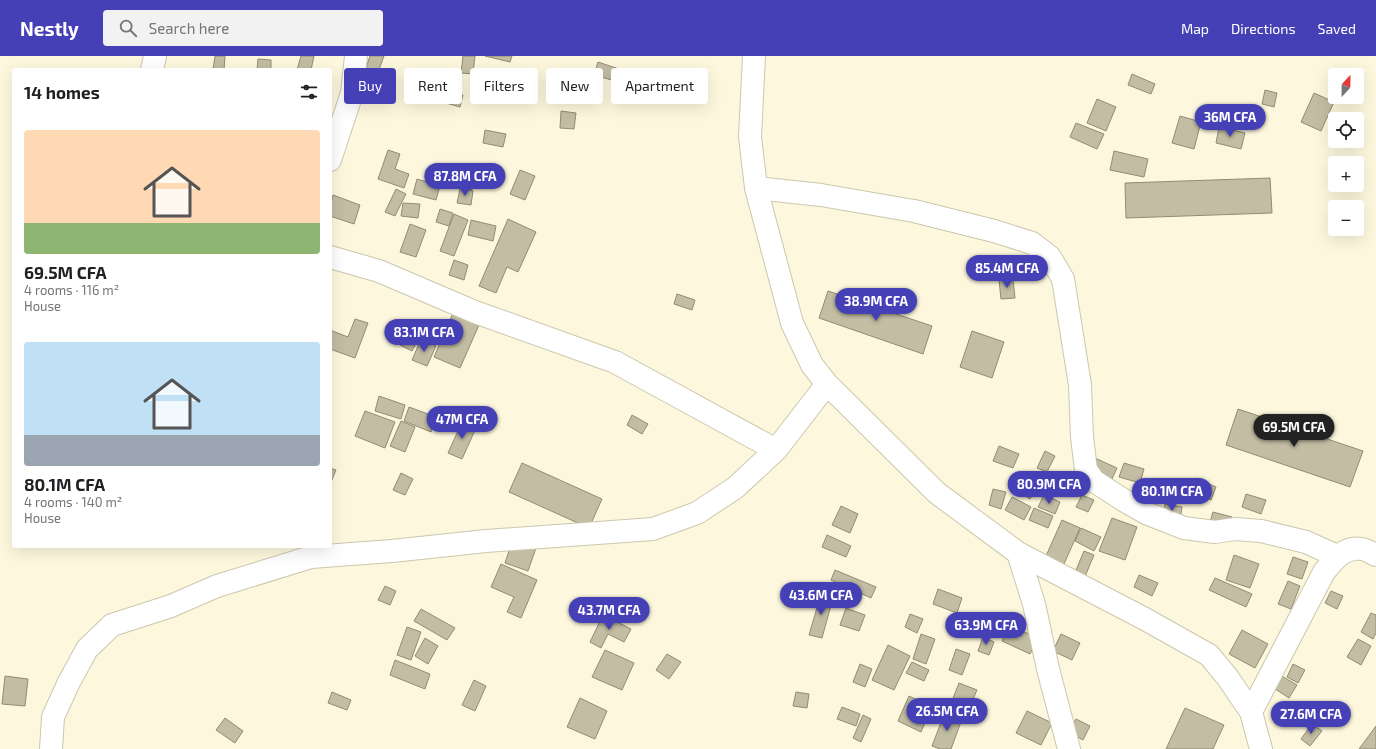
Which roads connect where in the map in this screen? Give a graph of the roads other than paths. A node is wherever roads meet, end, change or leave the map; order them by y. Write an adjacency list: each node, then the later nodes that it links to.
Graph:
1 (154, 56): 4 (street)
2 (356, 56): 5 (street)
3 (754, 56): 6 (street)
4 (152, 68)
5 (332, 154)
6 (756, 188): 8 (street); 12 (street)
7 (332, 258): 9 (street)
8 (827, 384): 9 (street); 10 (street)
9 (776, 450): 14 (street)
10 (1018, 553): 13 (street); 15 (street)
11 (1376, 554): 12 (street)
12 (1337, 556): 13 (street)
13 (1251, 712): 16 (street)
14 (51, 749)
15 (1069, 749)
16 (1261, 749)

